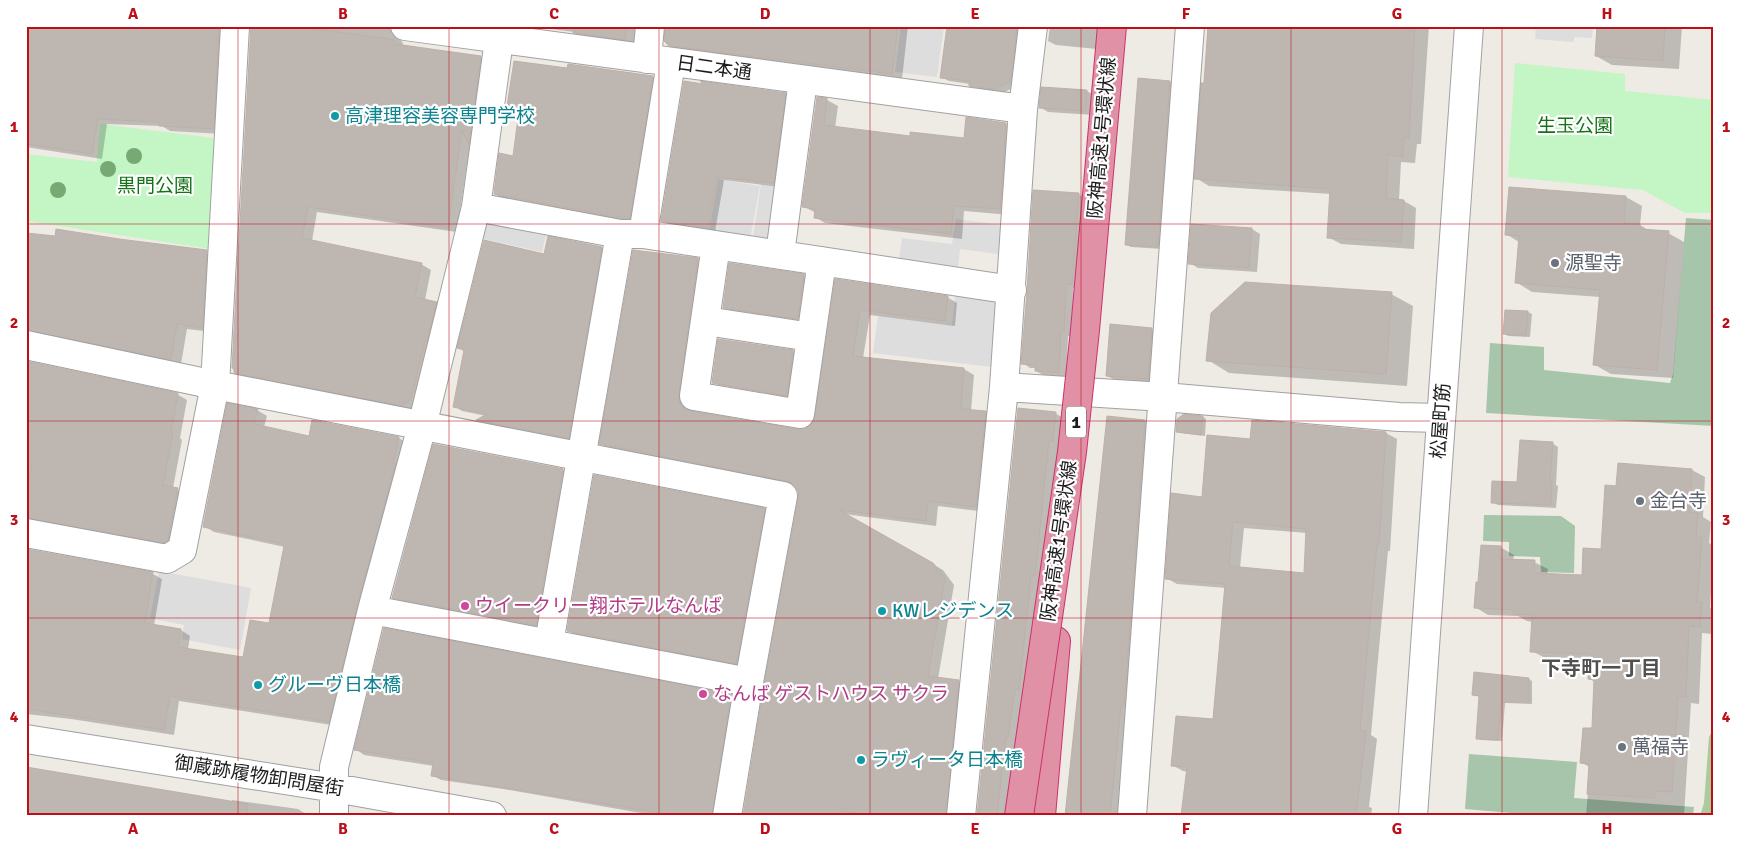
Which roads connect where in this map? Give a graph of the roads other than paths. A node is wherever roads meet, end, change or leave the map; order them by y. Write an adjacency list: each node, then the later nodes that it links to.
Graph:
1 (236, 26): 21 (street)
2 (405, 26): 8 (street, 日二本通)
3 (650, 26): 9 (street)
4 (1033, 26): 11 (street)
5 (1112, 26): 26 (highway, 阪神高速1号環状線 / 1, bridge)
6 (1190, 26): 23 (street)
7 (1469, 26): 24 (street, 松屋町筋)
8 (499, 40): 9 (street, 日二本通); 12 (street)
9 (659, 61): 10 (street, 日二本通); 13 (street)
10 (803, 80): 11 (street, 日二本通); 15 (street)
11 (1023, 109): 17 (street)
12 (476, 208): 13 (street); 25 (street)
13 (632, 234): 14 (street); 27 (street)
14 (716, 246): 15 (street); 18 (street)
15 (780, 254): 16 (street)
16 (822, 261): 17 (street); 19 (street)
17 (1012, 290): 22 (street)
18 (706, 322): 19 (street); 19 (street)
19 (811, 337)
20 (26, 344): 21 (street)
21 (215, 385): 25 (street); 28 (street)
22 (1004, 387): 23 (street); 37 (street)
23 (1164, 398): 24 (street); 40 (street)
24 (1441, 418): 41 (street, 松屋町筋)
25 (422, 426): 27 (street); 29 (street)
26 (1072, 452): 38 (highway, 阪神高速1号環状線 / 1, bridge); 39 (highway, bridge)
27 (580, 457): 30 (street); 31 (street)
28 (26, 533)
29 (372, 610): 30 (street); 33 (street)
30 (549, 643): 31 (street)
31 (749, 682): 36 (street)
32 (26, 739): 33 (street, 御蔵跡履物卸問屋街)
33 (335, 788): 34 (street); 35 (street, 御蔵跡履物卸問屋街)
34 (334, 816)
35 (492, 816)
36 (726, 816)
37 (961, 816)
38 (1018, 816)
39 (1041, 816)
40 (1132, 816)
41 (1413, 816)

